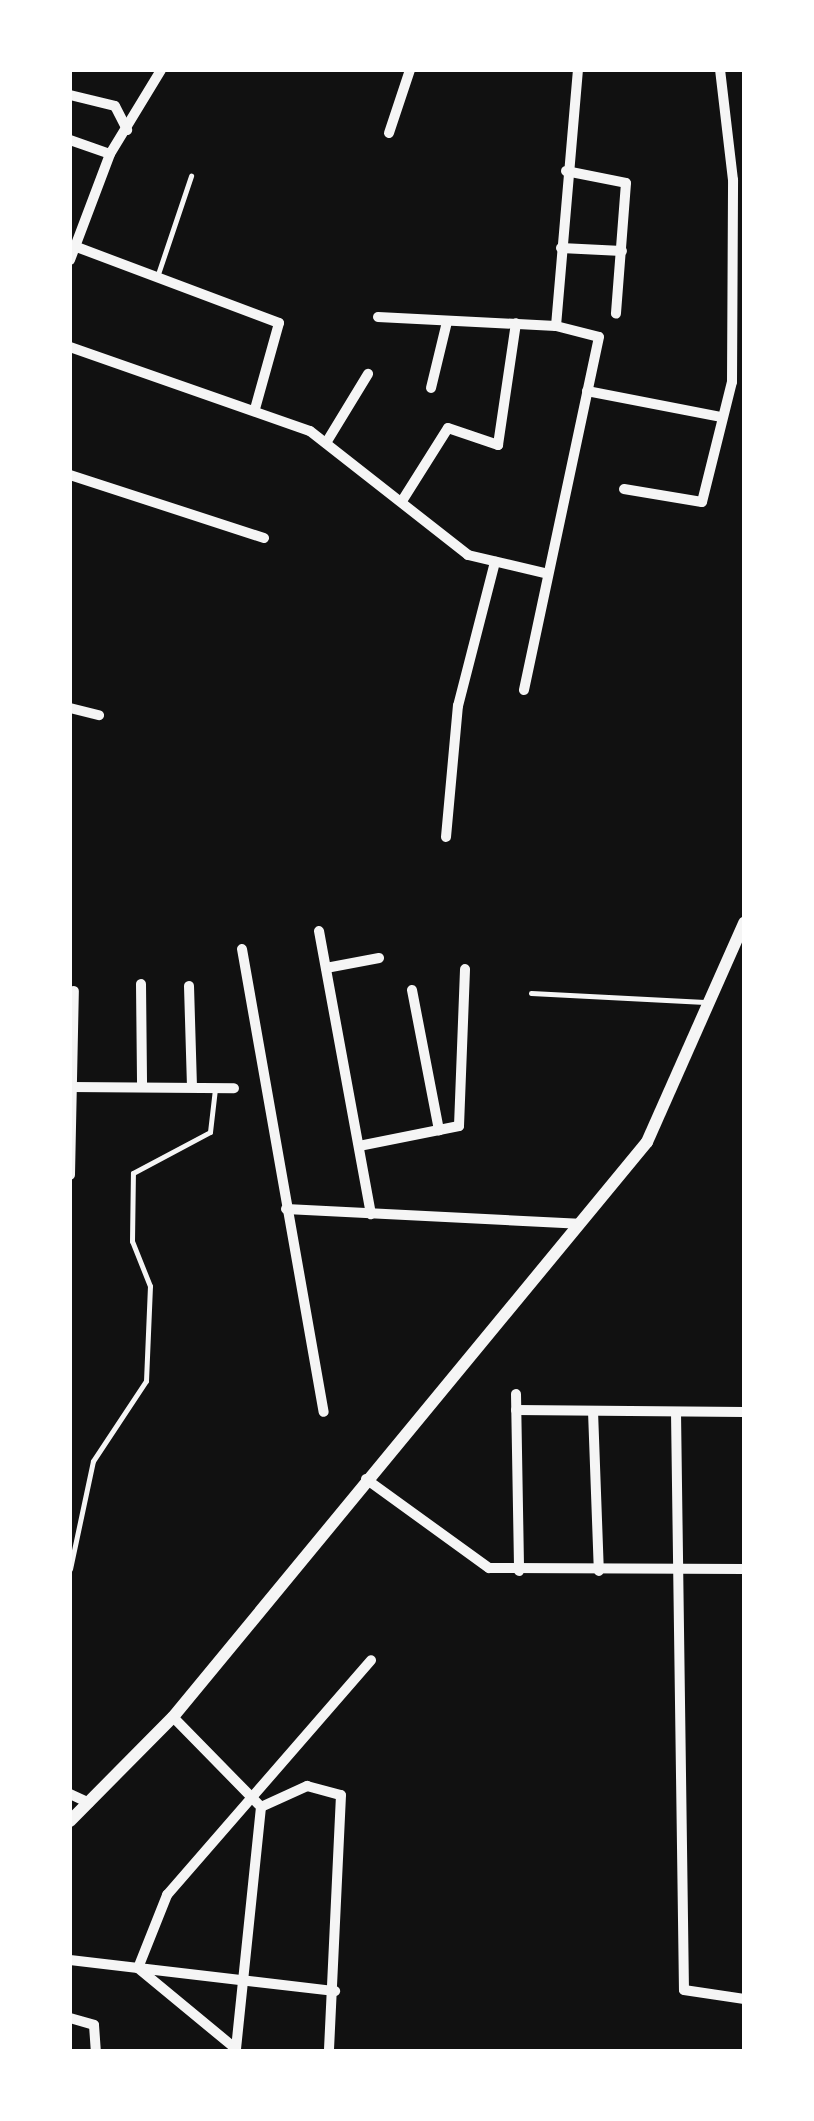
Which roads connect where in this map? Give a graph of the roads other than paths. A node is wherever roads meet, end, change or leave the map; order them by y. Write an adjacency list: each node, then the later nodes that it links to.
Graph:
1 (161, 70): 6 (street)
2 (410, 70): 7 (street)
3 (578, 70): 10 (street)
4 (720, 70): 28 (street)
5 (70, 95): 6 (street)
6 (131, 124): 9 (street)
7 (389, 133)
8 (70, 140): 9 (street)
9 (110, 154): 12 (street)
10 (566, 170): 14 (street); 15 (street)
11 (191, 176): 17 (lane)
12 (75, 226): 13 (street)
13 (74, 246): 16 (street); 17 (street)
14 (561, 248): 15 (street); 22 (street)
15 (622, 251): 18 (street)
16 (70, 260)
17 (157, 277): 27 (street)
18 (616, 314)
19 (378, 316): 20 (street)
20 (447, 322): 21 (street); 25 (street)
21 (516, 323): 22 (street); 32 (street)
22 (556, 323): 26 (street)
23 (70, 347): 27 (street)
24 (368, 374): 29 (street)
25 (430, 388)
26 (587, 392): 28 (street); 35 (street)
27 (255, 409): 29 (street)
28 (722, 417): 31 (street)
29 (326, 443): 32 (street)
30 (70, 475): 33 (street)
31 (624, 489)
32 (402, 501): 34 (street)
33 (264, 538)
34 (495, 562): 35 (street); 39 (street)
35 (546, 573): 36 (street)
36 (524, 690)
37 (70, 708): 38 (street)
38 (99, 716)
39 (446, 837)
40 (744, 923): 51 (street)
41 (318, 931): 44 (street)
42 (242, 949): 60 (street)
43 (379, 958): 44 (street)
44 (326, 968): 58 (street)
45 (466, 968): 57 (street)
46 (141, 984): 53 (street)
47 (189, 986): 54 (street)
48 (412, 990): 57 (street)
49 (74, 992): 52 (street)
50 (531, 992): 51 (lane)
51 (705, 1002): 62 (street)
52 (72, 1088): 53 (street); 59 (street)
53 (142, 1088): 54 (street)
54 (192, 1088): 55 (street)
55 (215, 1088): 56 (street); 70 (lane)
56 (234, 1088)
57 (438, 1130): 58 (street)
58 (359, 1146): 61 (street)
59 (70, 1175)
60 (286, 1209): 61 (street); 66 (street)
61 (372, 1214): 62 (street)
62 (579, 1224): 69 (street)
63 (516, 1394): 64 (street)
64 (516, 1410): 65 (street); 73 (street)
65 (593, 1411): 67 (street); 74 (street)
66 (324, 1412)
67 (676, 1412): 68 (street); 72 (street)
68 (744, 1412)
69 (366, 1479): 73 (street); 76 (street)
70 (70, 1569)
71 (744, 1569): 72 (street)
72 (677, 1570): 74 (street); 85 (street)
73 (519, 1571): 74 (street)
74 (599, 1571)
75 (371, 1660): 78 (street)
76 (173, 1717): 78 (street); 79 (street)
77 (70, 1794): 79 (street)
78 (257, 1802): 82 (street); 83 (street); 84 (street)
79 (89, 1803): 80 (street)
80 (70, 1821)
81 (70, 1960): 82 (street)
82 (138, 1968): 83 (street); 87 (street)
83 (242, 1980): 84 (street); 87 (street)
84 (334, 1991): 89 (street)
85 (744, 1999)
86 (70, 2018): 88 (street)
87 (236, 2050)
88 (96, 2051)
89 (329, 2051)

